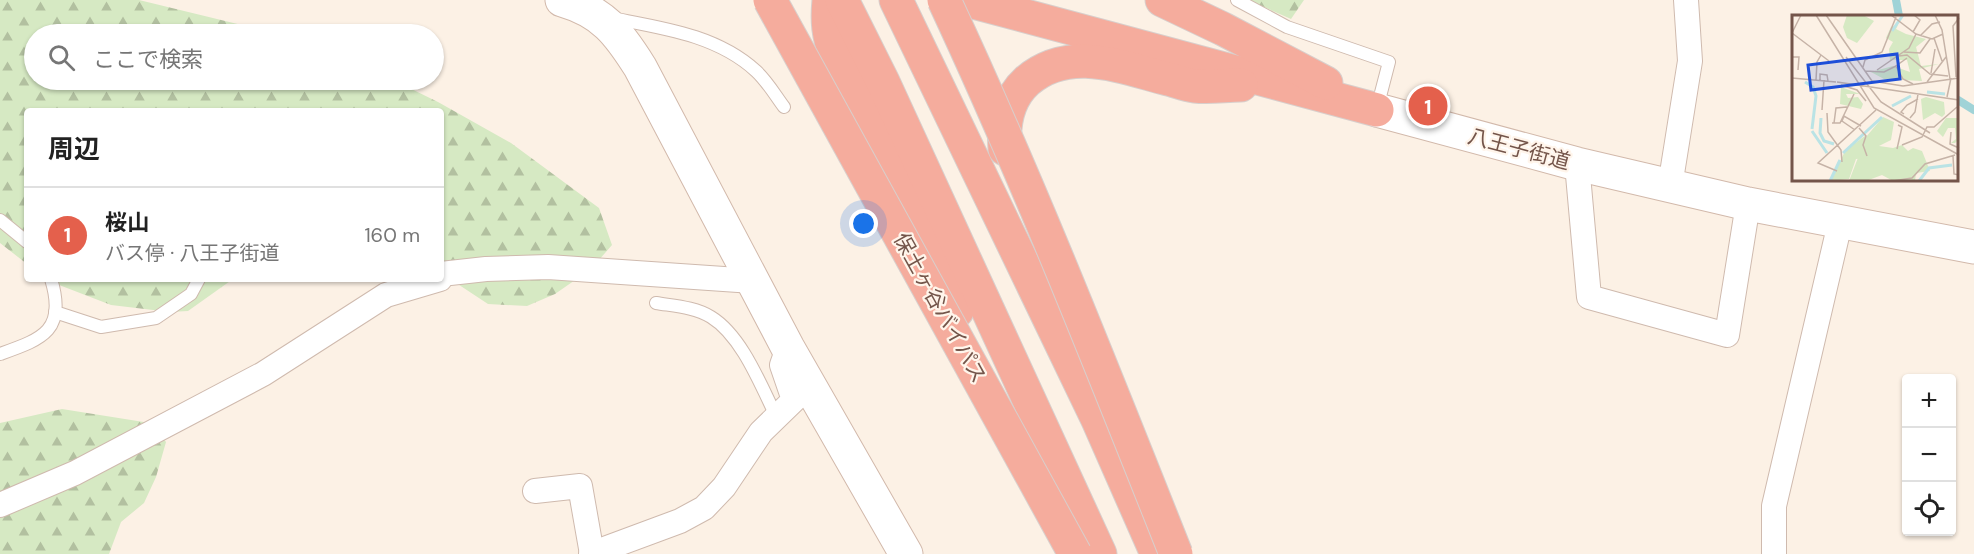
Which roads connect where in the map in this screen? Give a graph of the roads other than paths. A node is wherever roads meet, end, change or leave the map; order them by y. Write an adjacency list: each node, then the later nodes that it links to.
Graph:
1 (562, 0): 12 (street)
2 (770, 0): 40 (highway, 保土ヶ谷バイパス, bridge)
3 (829, 0): 40 (highway)
4 (842, 0): 41 (highway)
5 (896, 0): 42 (highway)
6 (926, 0): 16 (highway)
7 (944, 0): 43 (highway, bridge)
8 (966, 0): 13 (highway, 八王子街道)
9 (1162, 0): 15 (highway)
10 (1237, 0): 15 (lane)
11 (1686, 0): 18 (street)
12 (598, 15): 14 (lane); 27 (street)
13 (1279, 84): 15 (highway, 八王子街道); 16 (highway)
14 (784, 107)
15 (1377, 110): 17 (street, 八王子街道)
16 (1006, 161): 44 (highway)
17 (1577, 164): 18 (street, 八王子街道); 19 (street)
18 (1670, 186): 19 (street, 八王子街道)
19 (1748, 204): 21 (street, 八王子街道)
20 (0, 220): 22 (lane)
21 (1840, 223): 23 (street, 八王子街道); 45 (street)
22 (24, 240)
23 (1974, 247)
24 (486, 269): 25 (street); 26 (street); 27 (street)
25 (444, 274)
26 (444, 278)
27 (753, 281): 33 (street)
28 (52, 282): 32 (lane)
29 (197, 282): 32 (lane)
30 (431, 282): 37 (street)
31 (656, 303): 35 (lane)
32 (55, 312): 34 (lane)
33 (788, 348): 35 (street); 39 (street)
34 (0, 354)
35 (777, 418): 38 (street)
36 (535, 491): 38 (street)
37 (0, 505)
38 (592, 554)
39 (906, 554)
40 (1073, 554)
41 (1100, 554)
42 (1157, 554)
43 (1176, 554)
44 (1185, 554)
45 (1774, 554)

